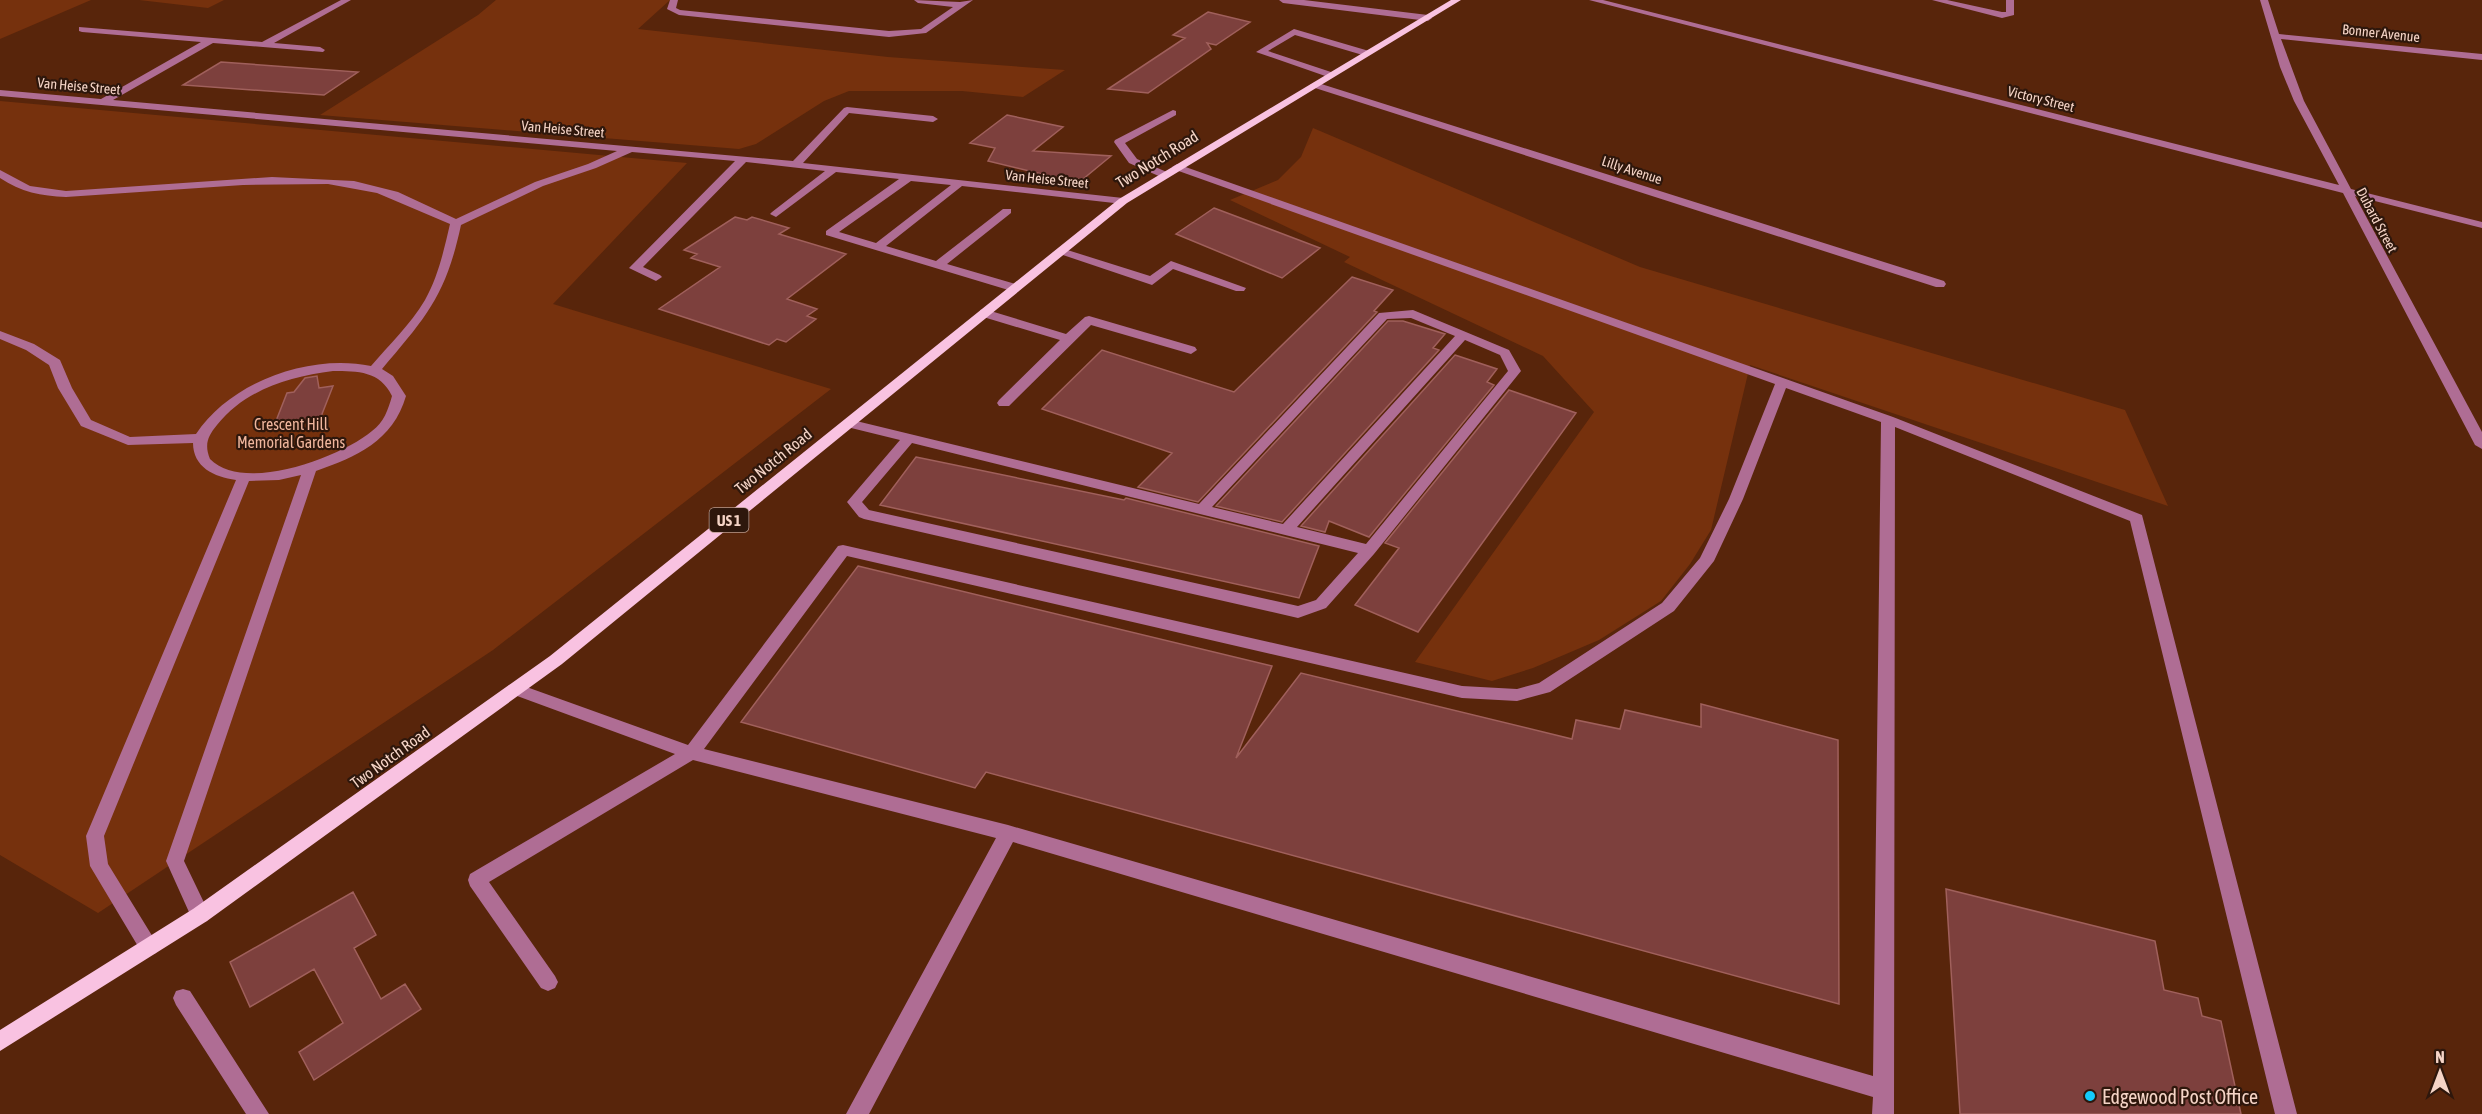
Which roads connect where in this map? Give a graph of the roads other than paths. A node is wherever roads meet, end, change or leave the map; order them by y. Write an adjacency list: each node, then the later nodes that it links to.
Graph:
1 (347, 0): 15 (street)
2 (674, 0): 10 (street)
3 (918, 0): 10 (street)
4 (1283, 0): 11 (street)
5 (1457, 0): 11 (main road, Two Notch Road / US 1)
6 (1594, 0): 33 (street, Victory Street)
7 (1936, 0): 8 (street)
8 (2010, 0)
9 (2264, 0): 13 (street, Dubard Street)
10 (965, 2)
11 (1428, 18): 17 (main road, Two Notch Road / US 1)
12 (82, 29): 14 (street)
13 (2277, 36): 18 (street, Bonner Avenue); 33 (street, Dubard Street)
14 (212, 40): 15 (street); 22 (street)
15 (264, 45): 16 (street)
16 (320, 50)
17 (1366, 53): 19 (main road, Two Notch Road / US 1); 19 (street)
18 (2482, 57)
19 (1331, 75): 20 (main road, Two Notch Road / US 1)
20 (1315, 85): 29 (main road, Two Notch Road / US 1); 43 (street, Lilly Avenue)
21 (0, 93): 22 (street, Van Heise Street)
22 (104, 101): 25 (street, Van Heise Street)
23 (1173, 113): 29 (street)
24 (933, 119): 27 (street)
25 (631, 149): 26 (street, Van Heise Street); 37 (street)
26 (743, 159): 27 (street, Van Heise Street); 42 (street)
27 (795, 165): 28 (street, Van Heise Street)
28 (834, 169): 31 (street, Van Heise Street); 36 (street)
29 (1171, 171): 34 (main road, Two Notch Road / US 1); 52 (street)
30 (0, 173): 37 (street)
31 (909, 177): 32 (street, Van Heise Street); 39 (street)
32 (960, 183): 34 (street, Van Heise Street); 39 (street)
33 (2344, 190): 38 (street, Victory Street); 58 (street, Dubard Street)
34 (1123, 201): 40 (main road, Two Notch Road / US 1)
35 (1007, 212): 41 (street)
36 (776, 214)
37 (456, 223): 51 (street)
38 (2482, 225)
39 (878, 247): 41 (street)
40 (1061, 251): 44 (main road, Two Notch Road / US 1); 45 (street)
41 (938, 265): 44 (street)
42 (656, 277)
43 (1940, 284)
44 (1015, 288): 46 (main road, Two Notch Road / US 1)
45 (1240, 288)
46 (984, 313): 49 (street); 55 (main road, Two Notch Road / US 1)
47 (0, 335): 56 (street)
48 (1463, 335): 61 (street); 62 (street); 63 (street)
49 (1068, 339): 50 (street); 53 (street)
50 (1191, 350)
51 (374, 370): 56 (street); 59 (street)
52 (1782, 382): 54 (street); 65 (street)
53 (1004, 403)
54 (1888, 420): 72 (street); 76 (street)
55 (848, 423): 57 (street); 64 (main road, Two Notch Road / US 1)
56 (200, 438): 60 (street)
57 (909, 438): 61 (street); 63 (street)
58 (2482, 445)
59 (310, 468): 60 (street); 67 (street)
60 (244, 477): 68 (street)
61 (1202, 510): 62 (street)
62 (1286, 530): 63 (street)
63 (1369, 550)
64 (515, 689): 65 (street); 67 (main road, Two Notch Road / US 1)
65 (691, 753): 66 (street); 69 (street)
66 (1008, 832): 72 (street); 74 (street)
67 (200, 915): 68 (main road, Two Notch Road / US 1)
68 (149, 947): 71 (main road, Two Notch Road / US 1)
69 (548, 982)
70 (183, 998): 73 (street)
71 (0, 1041)
72 (1884, 1090): 75 (street)
73 (258, 1114)
74 (857, 1114)
75 (1883, 1114)
76 (2286, 1114)

